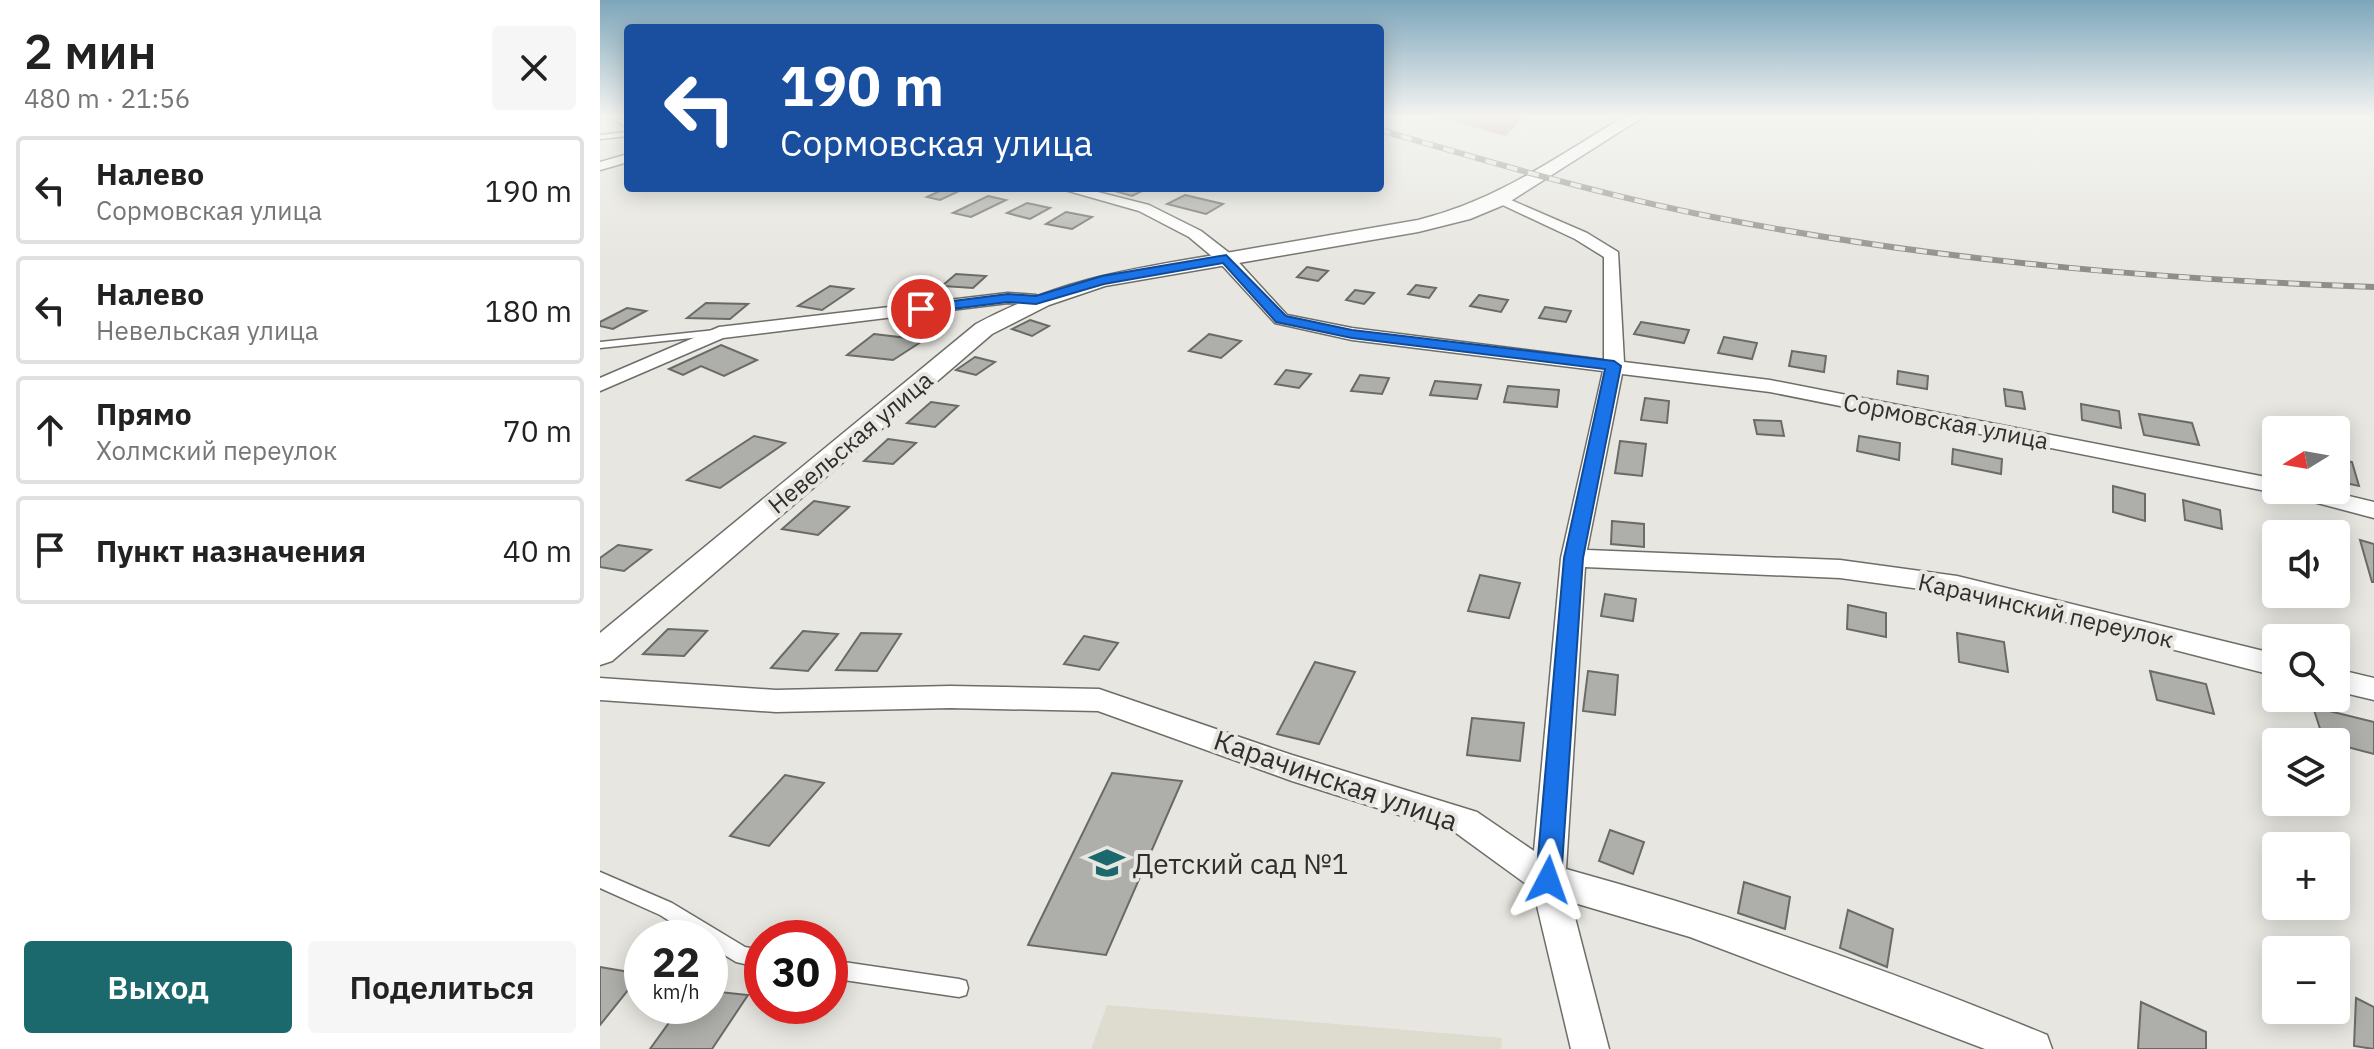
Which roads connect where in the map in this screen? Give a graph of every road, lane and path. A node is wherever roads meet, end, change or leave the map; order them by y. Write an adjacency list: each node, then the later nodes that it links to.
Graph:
1 (1555, 166): 3 (street, Невельская улица)
2 (1081, 192): 4 (street, Сормовская улица)
3 (1499, 200): 4 (street, Невельская улица); 8 (street)
4 (1226, 259): 5 (street, Невельская улица); 8 (street, Сормовская улица)
5 (1036, 300): 6 (street); 14 (street, Невельская улица)
6 (719, 333): 7 (lane); 9 (street)
7 (600, 345)
8 (1614, 366): 10 (street, Сормовская улица); 13 (street)
9 (600, 385)
10 (2262, 483)
11 (2350, 504): 12 (street)
12 (2374, 510)
13 (1573, 558): 15 (street, Карачинский переулок); 20 (street)
14 (600, 652)
15 (2262, 661)
16 (2350, 683): 18 (street)
17 (600, 689): 20 (street, Карачинская улица)
18 (2374, 689)
19 (600, 880): 21 (lane)
20 (1548, 880): 24 (street); 25 (street, Карачинская улица)
21 (744, 956)
22 (848, 972): 23 (lane)
23 (959, 988)
24 (1590, 1049)
25 (2033, 1049)

